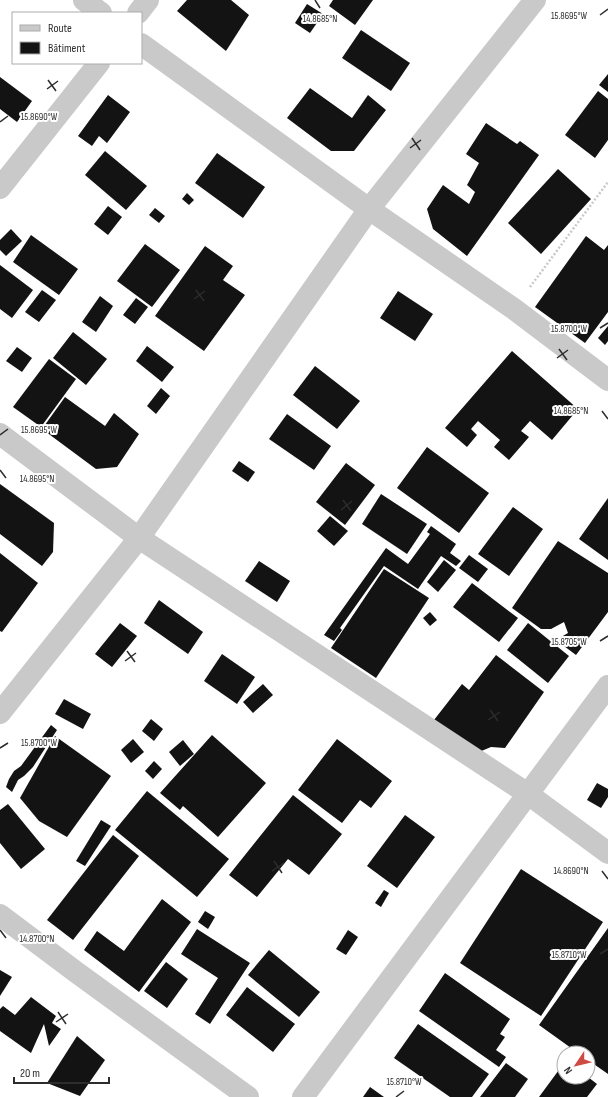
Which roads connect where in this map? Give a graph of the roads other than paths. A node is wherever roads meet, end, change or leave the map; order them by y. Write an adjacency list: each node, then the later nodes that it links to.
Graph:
1 (84, 0): 4 (street)
2 (148, 0): 5 (street)
3 (535, 0): 9 (street)
4 (100, 12)
5 (139, 12)
6 (142, 45): 9 (street)
7 (98, 64): 8 (street)
8 (0, 188)
9 (369, 209): 10 (street); 12 (street)
10 (608, 380)
11 (0, 434): 12 (street)
12 (139, 538): 14 (street); 15 (street)
13 (608, 686): 15 (street)
14 (0, 713)
15 (528, 794): 16 (street); 19 (street)
16 (608, 853)
17 (0, 915): 18 (street)
18 (248, 1097)
19 (303, 1097)

